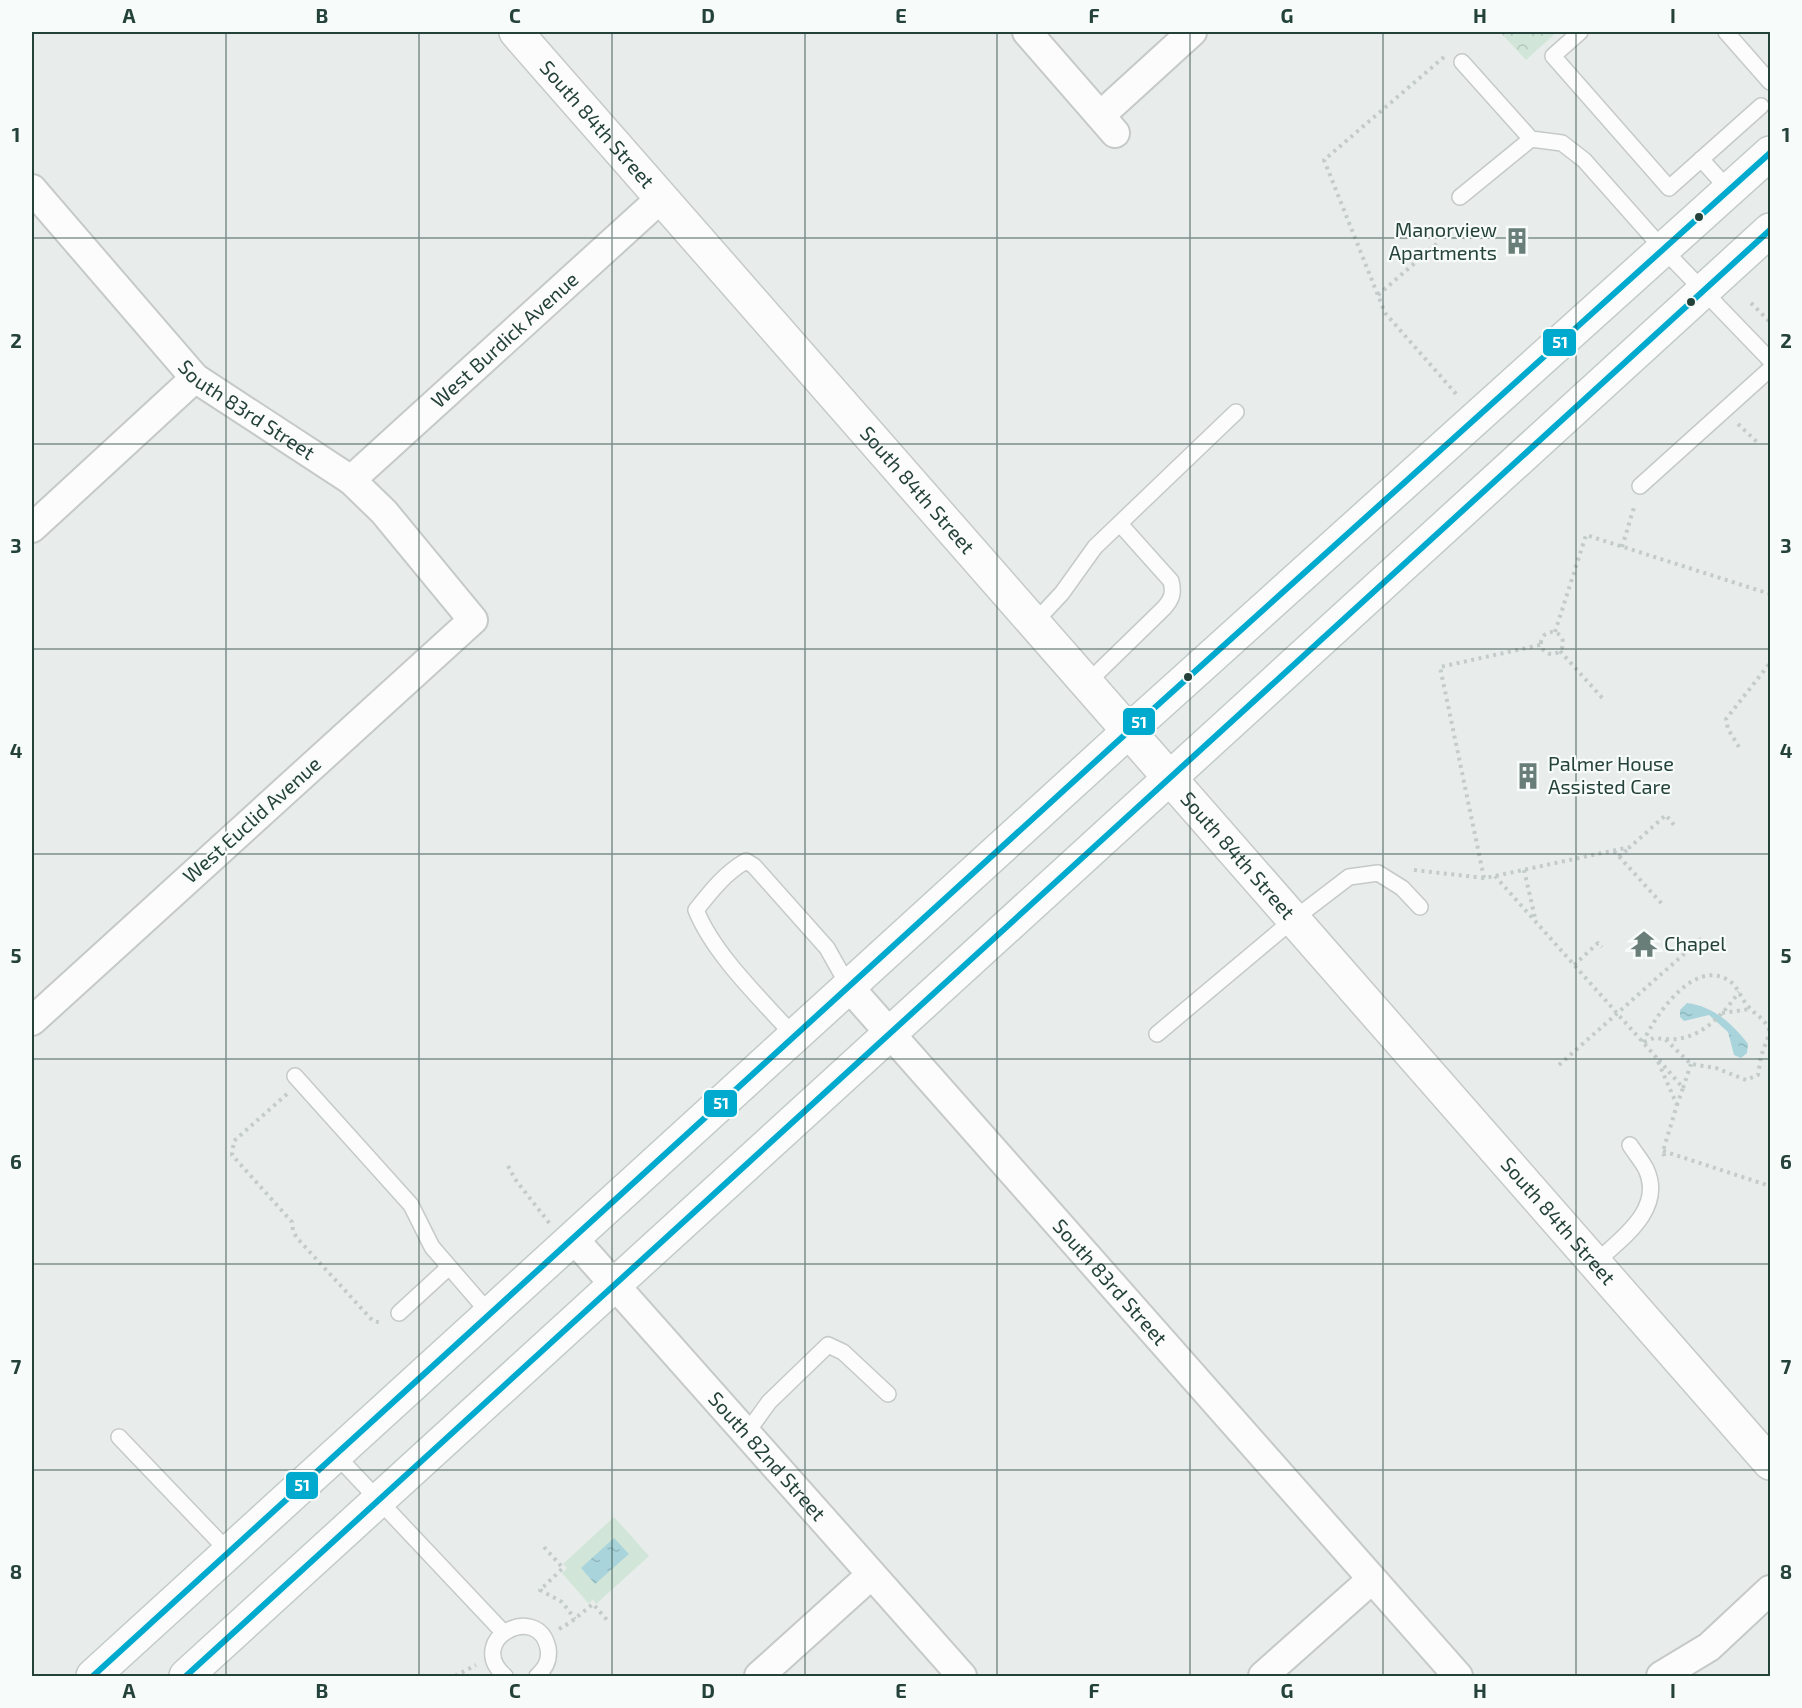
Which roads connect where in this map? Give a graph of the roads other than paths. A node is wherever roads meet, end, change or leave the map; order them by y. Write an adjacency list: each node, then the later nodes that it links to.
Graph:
1 (516, 32): 15 (main road, South 84th Street)
2 (1027, 32): 3 (street)
3 (1192, 32)
4 (1580, 32): 11 (lane)
5 (1726, 32): 7 (lane)
6 (1462, 62): 9 (lane)
7 (1770, 82)
8 (1761, 106): 11 (lane)
9 (1531, 139): 14 (lane); 17 (lane)
10 (1770, 153): 13 (main road)
11 (1701, 159): 13 (lane)
12 (32, 189): 21 (street, South 83rd Street)
13 (1729, 190): 17 (main road)
14 (1460, 197)
15 (660, 199): 23 (street, West Burdick Avenue); 28 (main road, South 84th Street)
16 (1770, 230): 18 (main road)
17 (1664, 249): 18 (lane); 30 (main road)
18 (1704, 291): 19 (lane); 31 (main road)
19 (1770, 360)
20 (1770, 369): 24 (lane)
21 (195, 378): 23 (street, South 83rd Street); 26 (street)
22 (1236, 412): 25 (lane)
23 (351, 480): 27 (street, South 83rd Street)
24 (1640, 486)
25 (1120, 524): 28 (lane); 29 (lane)
26 (32, 528)
27 (473, 620): 35 (street, West Euclid Avenue)
28 (1035, 622): 29 (main road, South 84th Street)
29 (1088, 682): 30 (main road, South 84th Street)
30 (1130, 730): 31 (main road, South 84th Street); 34 (main road)
31 (1170, 776): 33 (main road, South 84th Street); 36 (main road)
32 (1420, 908): 33 (lane)
33 (1294, 919): 37 (lane); 42 (main road, South 84th Street)
34 (849, 987): 36 (street, South 83rd Street); 38 (main road); 38 (lane)
35 (32, 1021)
36 (890, 1033): 44 (main road); 55 (street, South 83rd Street)
37 (1157, 1034)
38 (794, 1036): 41 (main road)
39 (298, 1079): 43 (lane)
40 (1630, 1145): 42 (lane)
41 (562, 1231): 44 (street, South 82nd Street); 46 (main road)
42 (1596, 1262): 51 (main road, South 84th Street)
43 (448, 1268): 45 (lane); 46 (lane)
44 (614, 1284): 48 (street, South 82nd Street); 52 (main road)
45 (399, 1313)
46 (490, 1314): 50 (main road)
47 (888, 1394): 48 (lane)
48 (746, 1434): 54 (street, South 82nd Street)
49 (118, 1437): 53 (lane)
50 (336, 1455): 52 (lane); 53 (main road)
51 (1770, 1463)
52 (379, 1500): 57 (lane); 59 (main road)
53 (229, 1552): 58 (main road)
54 (871, 1575): 62 (street); 63 (street, South 82nd Street)
55 (1371, 1580): 64 (street); 65 (street, South 83rd Street)
56 (1770, 1590): 66 (street)
57 (503, 1632): 60 (lane); 61 (lane)
58 (93, 1677)
59 (186, 1677)
60 (505, 1677)
61 (537, 1677)
62 (759, 1677)
63 (962, 1677)
64 (1263, 1677)
65 (1458, 1677)
66 (1661, 1677)

